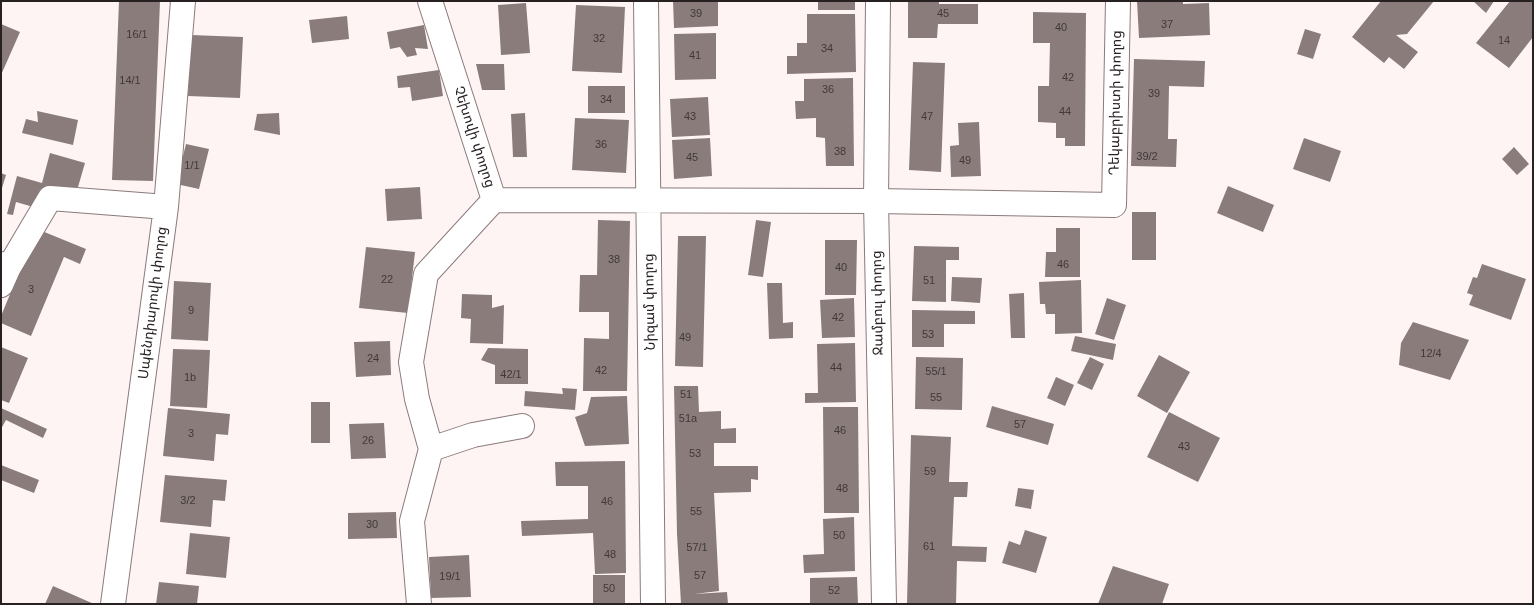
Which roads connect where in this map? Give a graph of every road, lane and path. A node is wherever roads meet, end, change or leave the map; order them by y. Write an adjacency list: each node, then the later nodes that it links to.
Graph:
1 (182, 1): 9 (street, Սպենդիարովի փողոց)
2 (430, 1): 7 (street, Չեխովի փողոց)
3 (646, 1): 6 (street, Նիզամ փողոց)
4 (878, 1): 8 (street, Ջամբուլ փողոց)
5 (1118, 1): 8 (street, Դեկաբրիստի փողոց)
6 (649, 199): 7 (street); 8 (street); 15 (street, Նիզամ փողոց)
7 (494, 200): 12 (street, Չեխովի փողոց)
8 (876, 201): 16 (street, Ջամբուլ փողոց)
9 (166, 207): 10 (street); 13 (street, Սպենդիարովի փողոց)
10 (4, 272)
11 (522, 426): 12 (street)
12 (431, 449): 14 (street)
13 (113, 604)
14 (419, 604)
15 (653, 604)
16 (884, 604)

